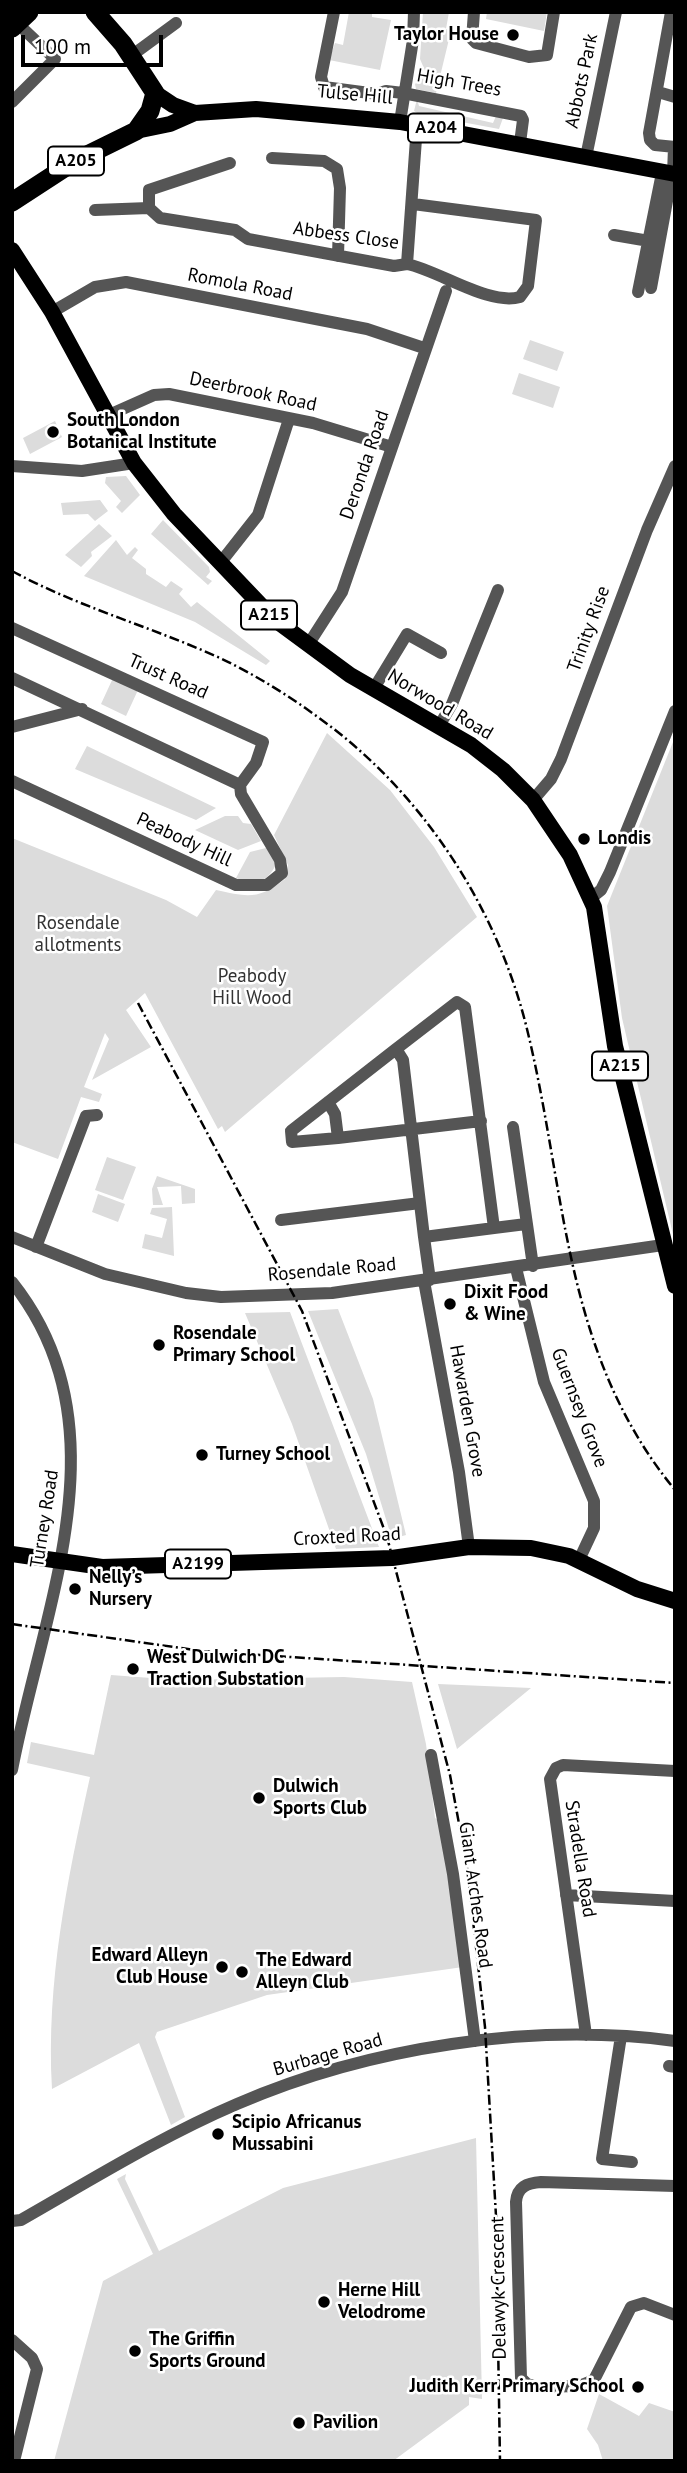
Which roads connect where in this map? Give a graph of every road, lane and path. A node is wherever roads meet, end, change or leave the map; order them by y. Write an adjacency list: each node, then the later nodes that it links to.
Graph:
1 (95, 12): 10 (highway)
2 (334, 12): 13 (street)
3 (414, 12): 13 (street, High Trees)
4 (474, 12): 5 (street)
5 (554, 12)
6 (616, 12): 22 (street, Abbots Park)
7 (671, 12): 11 (street)
8 (19, 21): 15 (street)
9 (177, 23): 10 (street)
10 (131, 55): 12 (highway)
11 (658, 92): 14 (street); 21 (street)
12 (155, 93): 16 (main road, Tulse Hill / A204); 19 (highway)
13 (403, 93): 17 (street, High Trees); 20 (street, High Trees)
14 (675, 97)
15 (12, 102)
16 (195, 113): 17 (main road, Tulse Hill / A204); 19 (main road, Tulse Hill / A204)
17 (400, 122): 18 (main road, Tulse Hill / A204)
18 (417, 125): 20 (main road, Tulse Hill / A204); 27 (street, Abbess Close)
19 (136, 131): 26 (highway, Tulse Hill / A205)
20 (520, 143): 22 (main road, Tulse Hill / A204)
21 (674, 147): 25 (street)
22 (586, 157): 25 (main road, Tulse Hill / A204)
23 (271, 158): 33 (street)
24 (230, 163): 28 (street)
25 (670, 174): 31 (street); 31 (street)
26 (14, 198)
27 (413, 204): 34 (street, Abbess Close); 34 (street)
28 (149, 208): 29 (street); 33 (street, Abbess Close)
29 (95, 210)
30 (614, 235): 31 (street)
31 (649, 240)
32 (12, 250): 36 (main road, Norwood Road / A215)
33 (338, 256): 34 (street, Abbess Close)
34 (407, 264)
35 (446, 291): 37 (street, Deronda Road)
36 (52, 312): 37 (street, Romola Road); 38 (main road, Norwood Road / A215)
37 (424, 348): 40 (street, Deronda Road)
38 (108, 415): 39 (street, Deerbrook Road); 41 (main road, Norwood Road / A215)
39 (289, 419): 40 (street, Deerbrook Road); 44 (street)
40 (392, 447): 47 (street, Deronda Road)
41 (134, 463): 42 (street); 44 (main road, Norwood Road / A215)
42 (12, 466)
43 (675, 466): 59 (street, Trinity Rise)
44 (221, 562): 47 (main road, Norwood Road / A215)
45 (498, 590): 55 (street)
46 (12, 628): 58 (street, Trust Road)
47 (307, 645): 50 (main road, Norwood Road / A215)
48 (441, 653): 50 (street)
49 (12, 678): 51 (street)
50 (373, 690): 55 (main road, Norwood Road / A215)
51 (48, 694): 52 (street); 54 (street)
52 (82, 709): 54 (street); 58 (street)
53 (675, 711): 60 (street)
54 (50, 718): 56 (street)
55 (439, 726): 59 (main road, Norwood Road / A215)
56 (12, 727)
57 (12, 780): 58 (street, Peabody Hill)
58 (240, 785)
59 (533, 800): 60 (main road, Norwood Road / A215)
60 (591, 898): 74 (main road, Norwood Road / A215)
61 (396, 1049): 62 (street); 64 (street); 66 (street, Hawarden Grove)
62 (328, 1102): 67 (street); 67 (street)
63 (97, 1115): 75 (street)
64 (481, 1121): 66 (street); 71 (street)
65 (513, 1128): 70 (street)
66 (411, 1130): 67 (street); 68 (street, Hawarden Grove)
67 (338, 1138)
68 (420, 1203): 69 (street); 73 (street, Hawarden Grove)
69 (281, 1220)
70 (527, 1224): 71 (street); 76 (street)
71 (494, 1228): 73 (street)
72 (12, 1237): 75 (street, Rosendale Road)
73 (424, 1237): 78 (street, Hawarden Grove)
74 (663, 1245): 76 (street, Rosendale Road); 80 (main road, Norwood Road / A215)
75 (36, 1247): 78 (street, Rosendale Road)
76 (533, 1266): 77 (street, Rosendale Road)
77 (516, 1268): 78 (street, Rosendale Road); 83 (street, Guernsey Grove)
78 (427, 1281): 81 (street, Hawarden Grove)
79 (12, 1282): 84 (street, Turney Road)
80 (675, 1286)
81 (469, 1547): 83 (main road, Croxted Road / A2199); 84 (main road, Croxted Road / A2199)
82 (12, 1554): 84 (main road, Croxted Road / A2199)
83 (579, 1560): 85 (main road, Croxted Road / A2199)
84 (59, 1563): 87 (street, Turney Road)
85 (675, 1601)
86 (431, 1755): 94 (street, Giant Arches Road)
87 (12, 1770)
88 (675, 1771): 89 (street, Stradella Road)
89 (566, 1895): 90 (street); 91 (street, Stradella Road)
90 (675, 1901)
91 (586, 2035): 92 (street, Burbage Road); 94 (street, Burbage Road)
92 (621, 2036): 93 (street, Burbage Road); 95 (street)
93 (675, 2040)
94 (475, 2041): 97 (street, Burbage Road)
95 (632, 2162)
96 (675, 2186): 98 (street, Delawyk Crescent)
97 (15, 2223)
98 (675, 2315)
99 (12, 2340): 100 (street)
100 (14, 2461)

